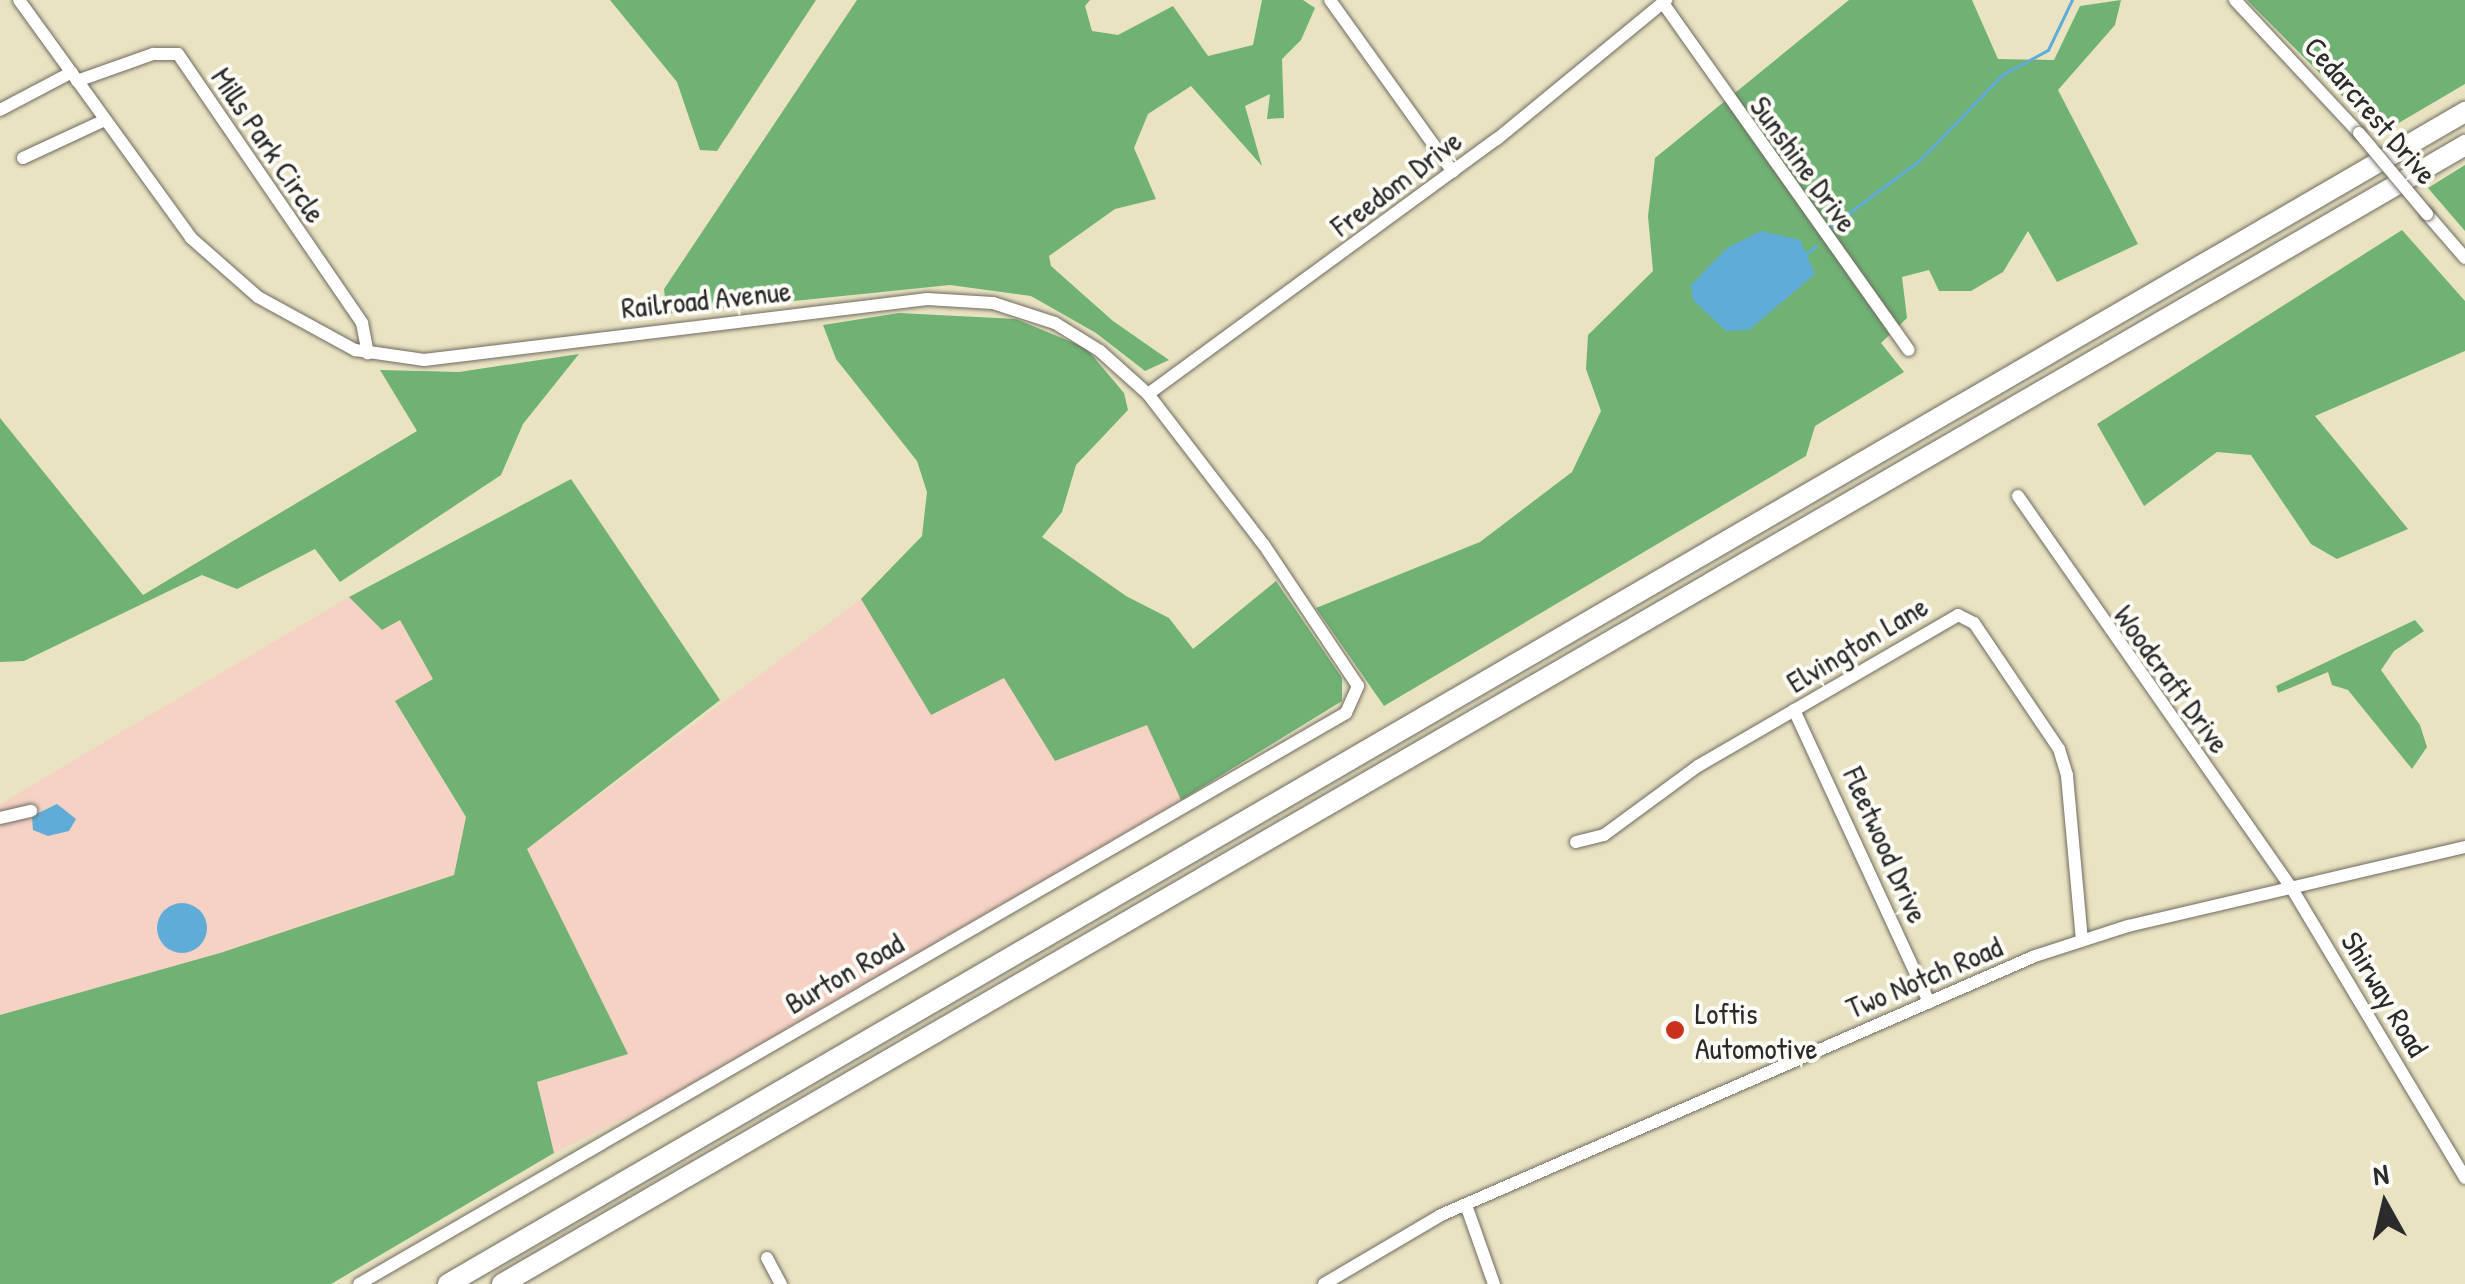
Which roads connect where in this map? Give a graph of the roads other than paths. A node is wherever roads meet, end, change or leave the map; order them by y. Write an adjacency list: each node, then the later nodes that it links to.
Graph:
1 (19, 0): 5 (street, Railroad Avenue)
2 (1330, 0): 11 (street)
3 (2235, 0): 12 (street, Cedarcrest Drive, bridge)
4 (1664, 2): 11 (street, Freedom Drive); 13 (street, Sunshine Drive)
5 (75, 76): 6 (street); 8 (street, Railroad Avenue); 14 (street, Mills Park Circle)
6 (0, 110)
7 (2465, 112): 30 (highway)
8 (105, 120): 10 (street); 14 (street, Railroad Avenue)
9 (2465, 145): 31 (highway)
10 (23, 158)
11 (1453, 172): 15 (street, Freedom Drive)
12 (2465, 258)
13 (1909, 350)
14 (368, 354): 15 (street, Railroad Avenue)
15 (1148, 394): 17 (street, Railroad Avenue)
16 (2018, 496): 23 (street, Woodcraft Drive)
17 (1353, 706): 29 (street, Burton Road)
18 (1794, 710): 21 (street, Elvington Lane); 24 (street, Elvington Lane); 25 (street, Fleetwood Drive)
19 (31, 811): 20 (street)
20 (0, 818)
21 (1576, 842)
22 (2465, 847): 23 (street, Two Notch Road)
23 (2291, 888): 24 (street, Two Notch Road); 26 (street, Shirway Road)
24 (2082, 940): 25 (street, Two Notch Road)
25 (1929, 1002): 27 (street, Two Notch Road)
26 (2465, 1178)
27 (1466, 1204): 33 (street, Two Notch Road); 34 (street)
28 (767, 1258): 32 (street)
29 (359, 1284)
30 (448, 1284)
31 (502, 1284)
32 (781, 1284)
33 (1324, 1284)
34 (1494, 1284)

